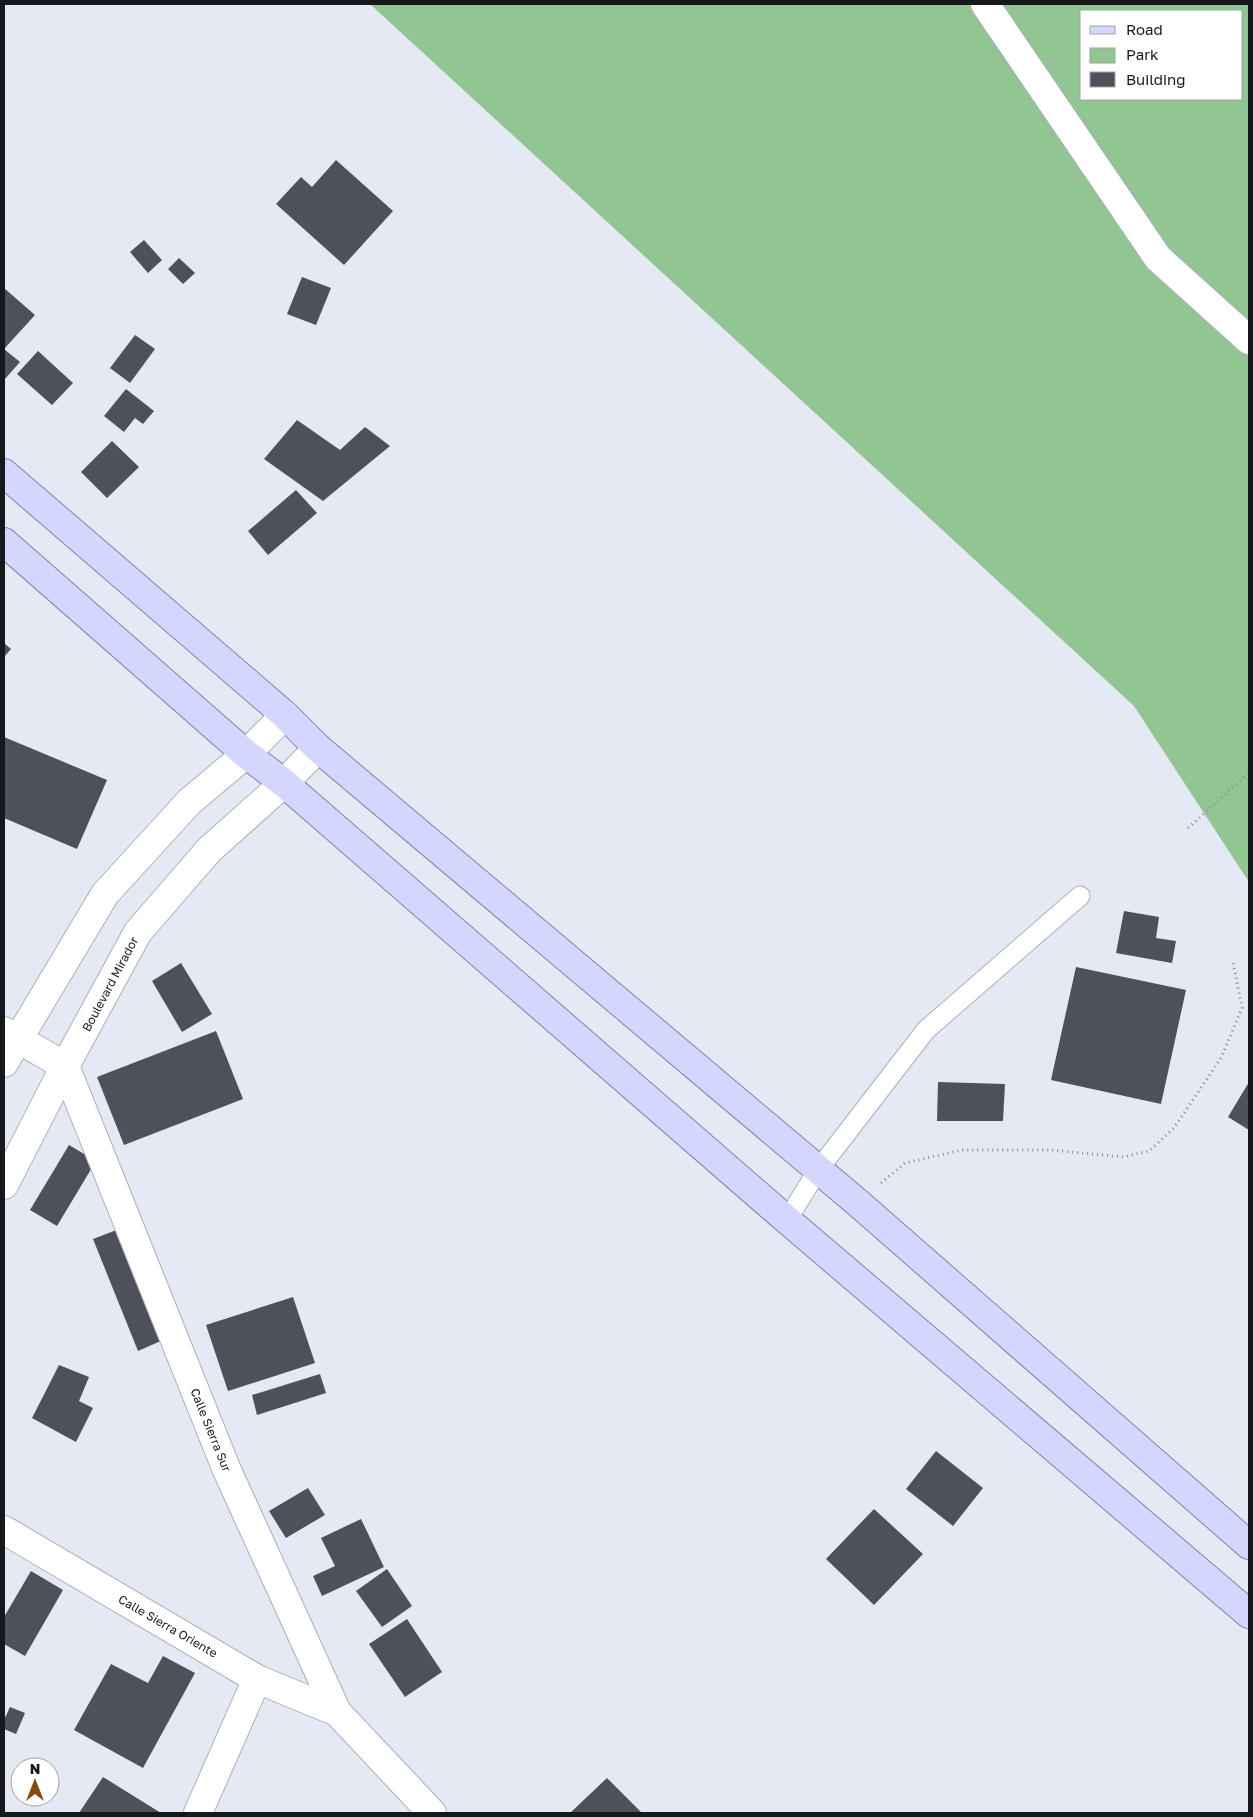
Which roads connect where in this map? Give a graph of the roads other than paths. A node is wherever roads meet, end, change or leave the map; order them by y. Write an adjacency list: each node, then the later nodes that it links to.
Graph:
1 (985, 4): 2 (street)
2 (1249, 340)
3 (4, 473): 5 (main road)
4 (4, 542): 7 (main road)
5 (285, 714): 6 (main road); 7 (street)
6 (318, 748): 8 (street, Boulevard Mirador); 13 (main road)
7 (246, 754): 8 (main road); 10 (street)
8 (284, 783): 12 (street, Boulevard Mirador); 15 (main road)
9 (1080, 896): 13 (lane)
10 (11, 1034): 11 (street); 12 (street)
11 (4, 1063)
12 (65, 1066): 14 (street, Boulevard Mirador); 20 (street, Calle Sierra Sur)
13 (818, 1170): 15 (lane); 17 (main road)
14 (4, 1185)
15 (787, 1220): 18 (main road)
16 (4, 1530): 19 (street, Calle Sierra Oriente)
17 (1249, 1545)
18 (1249, 1614)
19 (257, 1679): 20 (street, Calle Sierra Oriente); 21 (street)
20 (337, 1712): 22 (street, Calle Sierra Sur)
21 (198, 1813)
22 (432, 1813)

